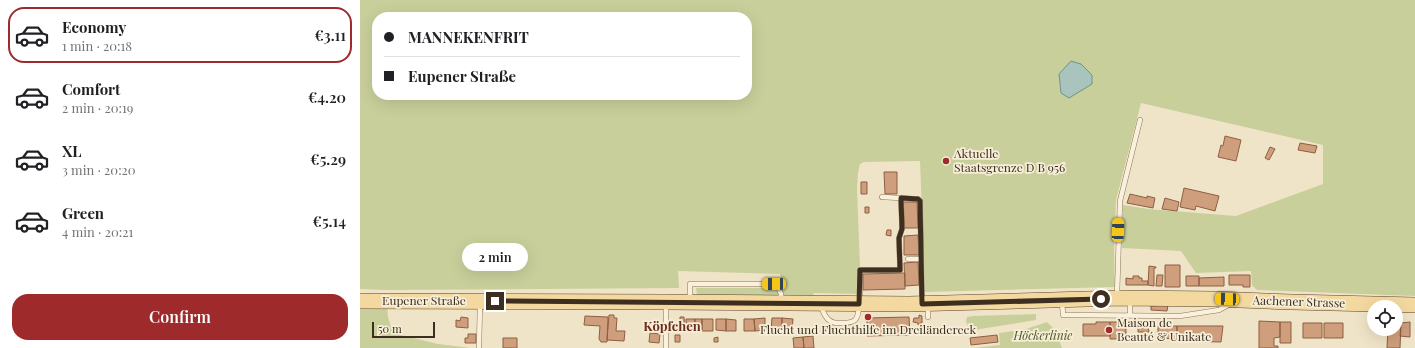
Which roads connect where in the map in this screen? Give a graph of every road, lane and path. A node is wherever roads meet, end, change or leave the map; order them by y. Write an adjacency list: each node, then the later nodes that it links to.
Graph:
1 (1140, 120): 6 (lane)
2 (882, 197): 3 (lane)
3 (901, 198): 5 (lane); 15 (lane)
4 (908, 259): 5 (lane)
5 (921, 259): 17 (lane)
6 (1123, 298): 7 (main road, Aachener Strasse); 8 (main road, Aachener Strasse); 18 (lane)
7 (1062, 300): 13 (main road, Aachener Strasse); 18 (lane)
8 (1238, 300): 16 (main road, Aachener Strasse); 18 (lane)
9 (360, 301): 10 (main road, Eupener Straße)
10 (480, 301): 11 (main road, Eupener Straße); 19 (lane)
11 (666, 302): 12 (main road, Eupener Straße); 20 (lane)
12 (690, 302): 14 (main road, Eupener Straße); 14 (lane)
13 (1015, 302): 17 (main road, Eupener Straße)
14 (781, 303): 15 (main road, Eupener Straße)
15 (859, 304): 17 (main road, Eupener Straße)
16 (1415, 304)
17 (926, 308)
18 (1130, 315)
19 (479, 348)
20 (666, 348)

